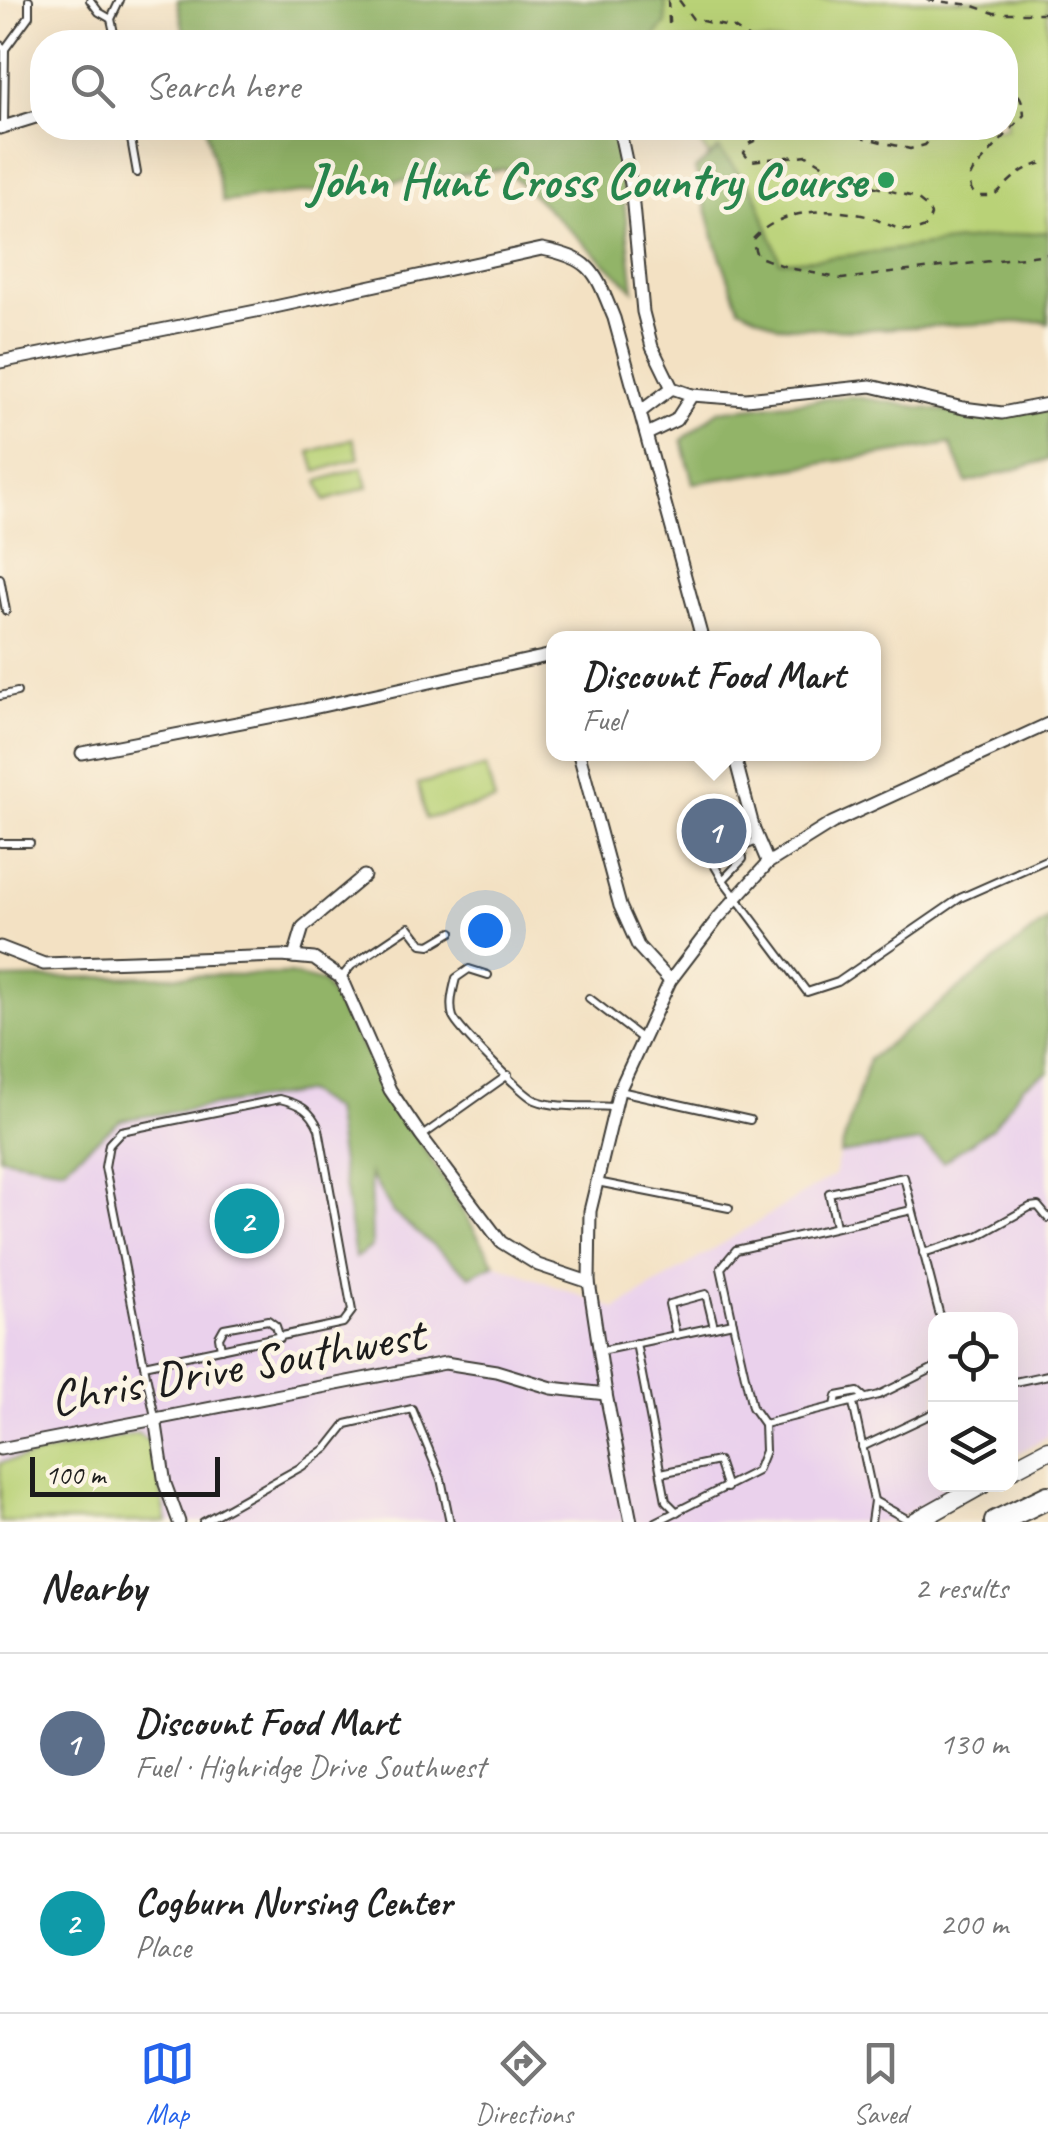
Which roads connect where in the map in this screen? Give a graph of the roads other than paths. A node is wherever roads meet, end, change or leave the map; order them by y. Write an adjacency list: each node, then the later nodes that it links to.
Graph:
1 (29, 0): 6 (lane)
2 (90, 0): 4 (lane)
3 (120, 0): 4 (lane)
4 (111, 19): 5 (lane)
5 (113, 30)
6 (3, 47): 8 (lane)
7 (30, 119): 8 (street)
8 (2, 128)
9 (131, 140): 11 (lane)
10 (621, 140): 13 (street)
11 (137, 173)
12 (0, 362): 16 (street)
13 (672, 388): 14 (street); 16 (street)
14 (692, 394): 15 (street); 17 (street)
15 (1048, 404)
16 (640, 412): 17 (street)
17 (647, 434): 20 (street)
18 (0, 578): 19 (lane)
19 (6, 610)
20 (700, 631)
21 (546, 656): 25 (street)
22 (18, 692): 23 (lane)
23 (0, 696)
24 (1048, 724): 33 (street)
25 (82, 753)
26 (581, 761): 42 (street)
27 (736, 761): 28 (street)
28 (758, 840): 31 (lane); 33 (street)
29 (0, 843): 30 (lane)
30 (30, 844)
31 (741, 848): 35 (lane); 35 (lane)
32 (1048, 859): 36 (lane)
33 (768, 863): 36 (street)
34 (364, 876): 39 (street)
35 (723, 880): 36 (lane)
36 (736, 899): 42 (street)
37 (452, 932): 41 (lane)
38 (1, 948): 39 (street)
39 (294, 957): 41 (street)
40 (488, 975): 45 (lane)
41 (341, 978): 49 (street)
42 (670, 981): 44 (street)
43 (590, 998): 44 (lane)
44 (641, 1038): 46 (street)
45 (508, 1075): 47 (lane); 49 (lane)
46 (619, 1091): 47 (street); 48 (lane)
47 (614, 1107): 50 (street)
48 (750, 1120)
49 (420, 1136): 56 (street)
50 (596, 1182): 51 (lane); 56 (street)
51 (729, 1208)
52 (912, 1210): 54 (lane); 54 (lane); 55 (lane)
53 (1048, 1218): 55 (lane)
54 (836, 1226): 58 (lane)
55 (923, 1253): 57 (lane)
56 (589, 1282): 64 (street)
57 (940, 1312)
58 (733, 1323): 59 (lane); 75 (lane)
59 (714, 1327): 60 (lane); 60 (lane)
60 (676, 1335): 62 (lane)
61 (280, 1338): 63 (lane); 63 (lane); 65 (lane)
62 (636, 1343): 64 (lane); 80 (lane)
63 (221, 1349): 65 (lane)
64 (599, 1351): 69 (street)
65 (144, 1364): 74 (lane)
66 (928, 1370): 70 (lane)
67 (1048, 1375): 68 (lane)
68 (1018, 1381)
69 (606, 1394): 74 (street, Chris Drive Southwest); 90 (street)
70 (866, 1399): 71 (lane); 72 (lane)
71 (853, 1403): 72 (lane); 76 (lane)
72 (834, 1407): 75 (lane)
73 (928, 1416): 76 (lane)
74 (155, 1418): 77 (street, Chris Drive Southwest); 87 (street)
75 (764, 1424): 81 (lane)
76 (862, 1447): 84 (lane)
77 (0, 1449)
78 (1048, 1450): 79 (main road)
79 (1018, 1466)
80 (661, 1472): 81 (lane); 85 (lane)
81 (727, 1488): 85 (lane)
82 (968, 1492): 93 (main road)
83 (1048, 1497): 86 (highway)
84 (874, 1502): 92 (lane); 93 (lane)
85 (677, 1512): 91 (lane)
86 (997, 1521)
87 (179, 1522)
88 (203, 1522): 89 (lane)
89 (450, 1522)
90 (631, 1522)
91 (656, 1522)
92 (871, 1522)
93 (914, 1522)

